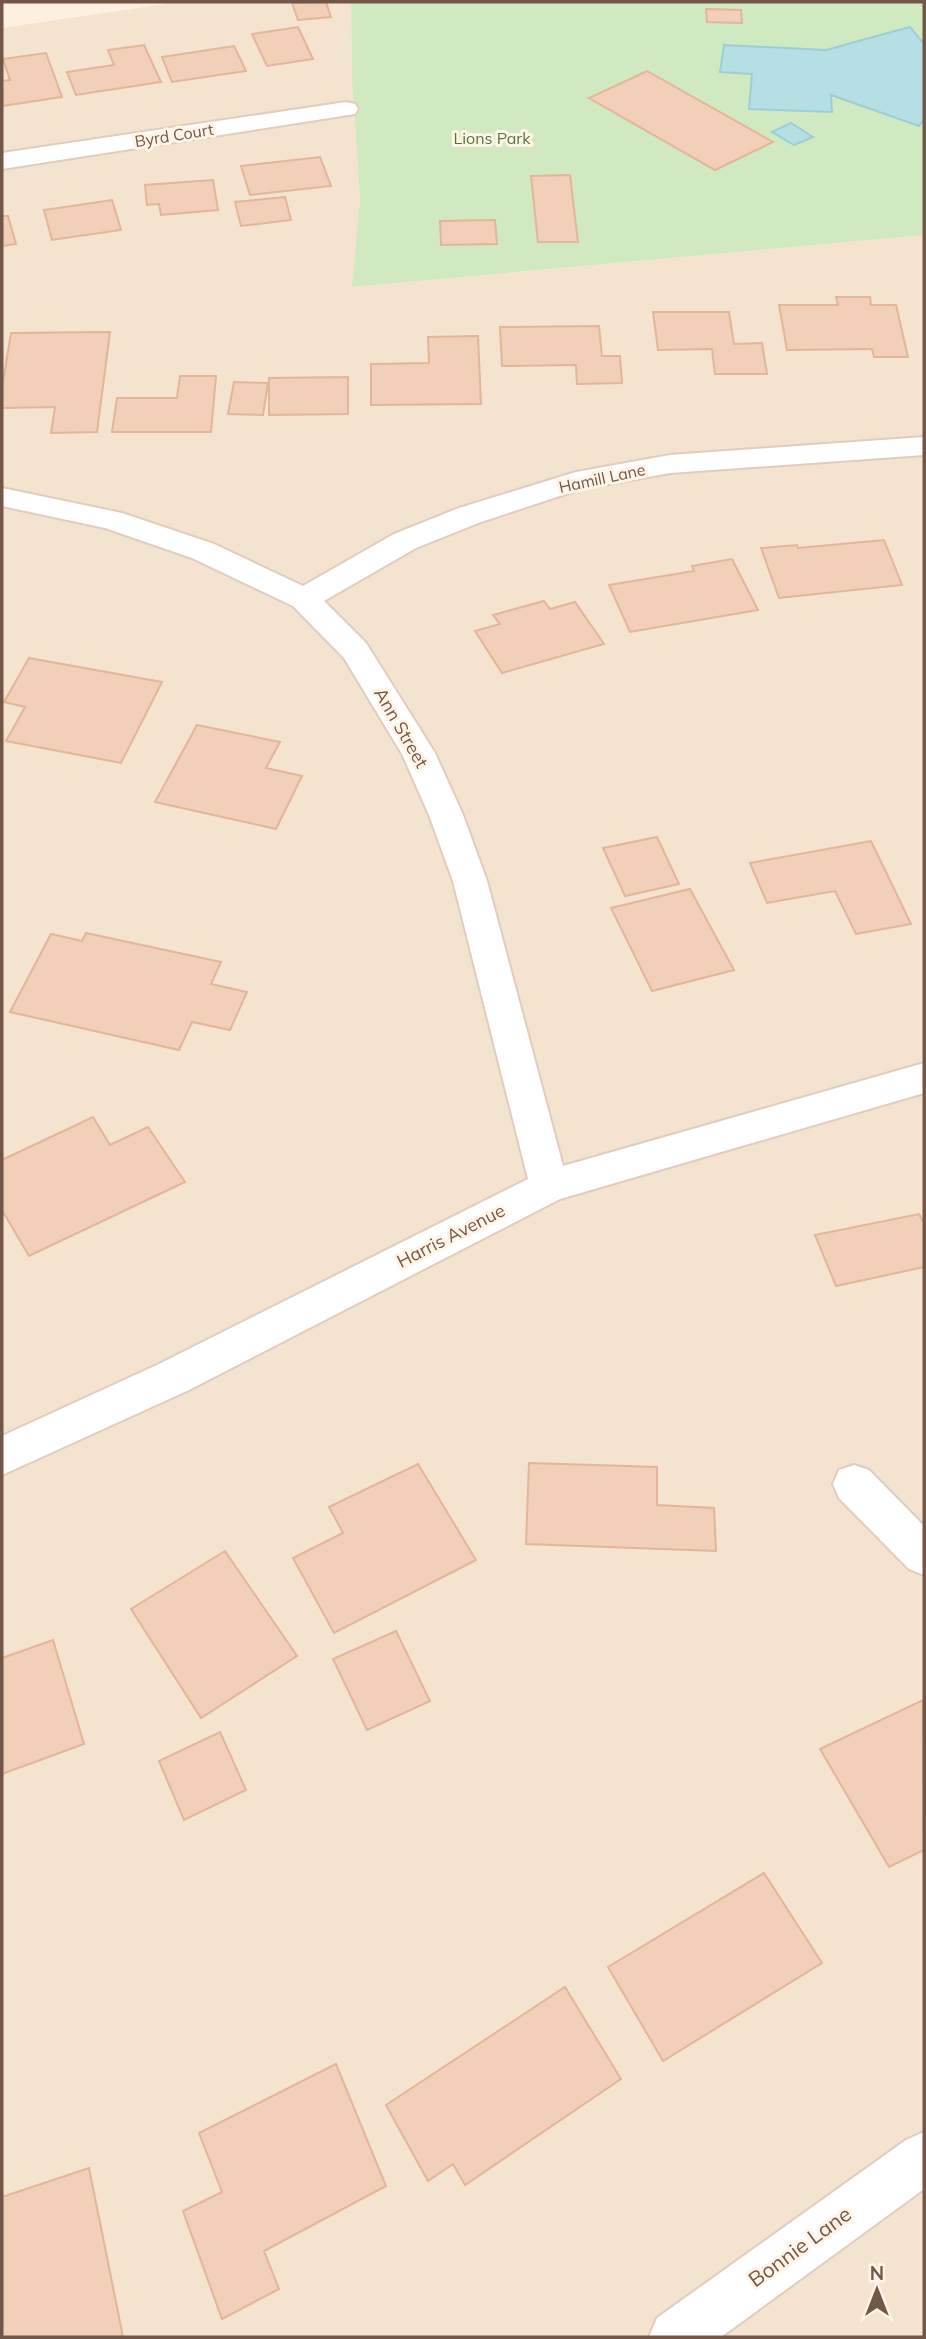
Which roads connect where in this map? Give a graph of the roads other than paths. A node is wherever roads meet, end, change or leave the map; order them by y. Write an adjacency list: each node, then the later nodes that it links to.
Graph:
1 (346, 109): 2 (street, Byrd Court)
2 (2, 161)
3 (924, 446): 5 (street, Hamill Lane)
4 (2, 496): 5 (street, Ann Street)
5 (304, 598): 7 (street, Ann Street)
6 (924, 1078): 7 (street, Harris Avenue)
7 (549, 1186): 8 (street, Harris Avenue)
8 (2, 1456)
9 (854, 1484): 10 (street)
10 (924, 1555)
11 (924, 2158): 12 (street, Bonnie Lane)
12 (676, 2337)

